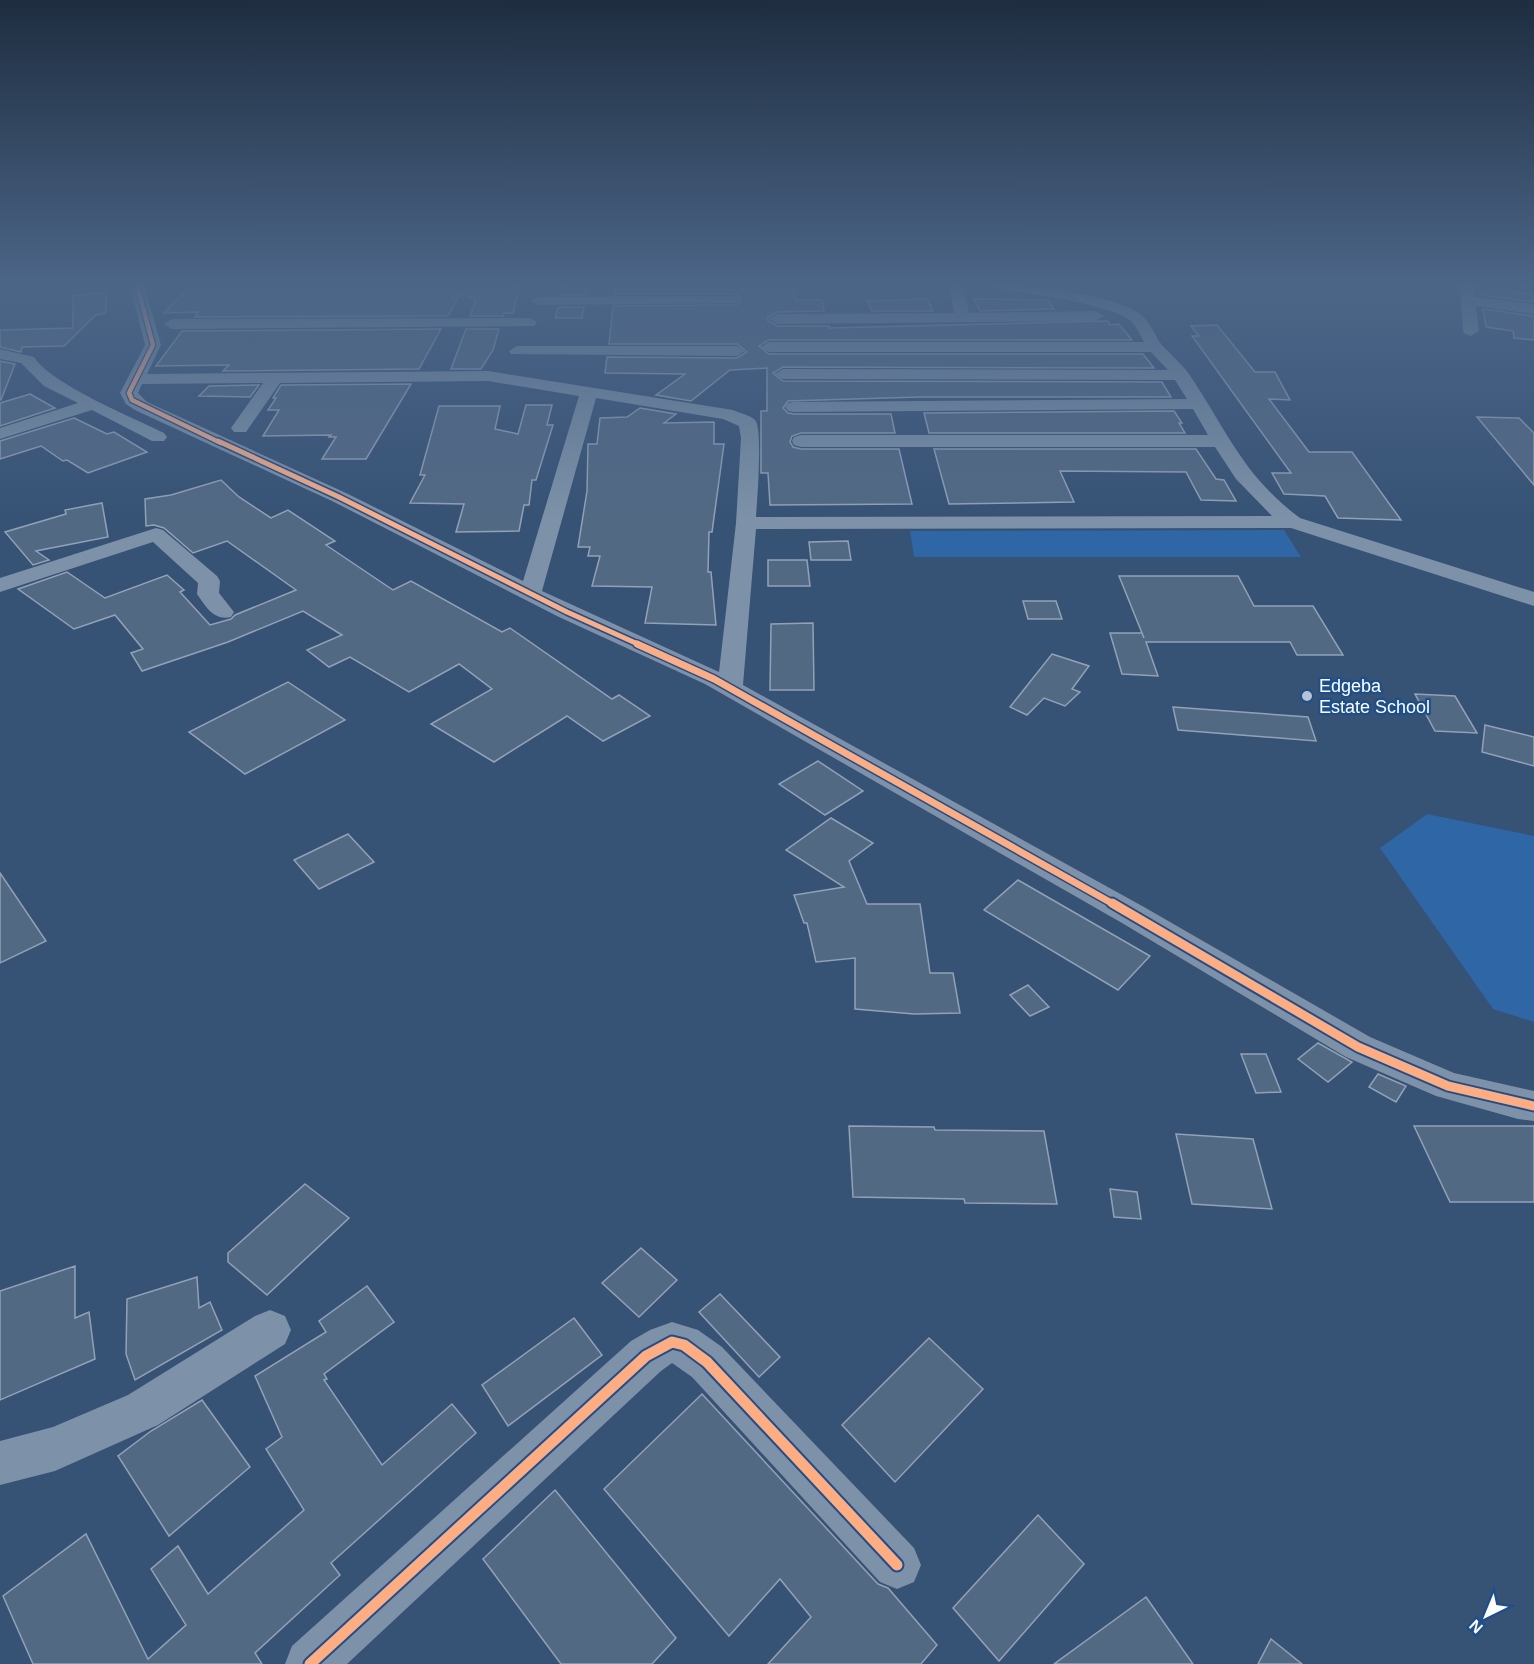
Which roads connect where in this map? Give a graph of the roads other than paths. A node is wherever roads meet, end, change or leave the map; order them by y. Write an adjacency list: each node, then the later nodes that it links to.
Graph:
1 (29, 363): 11 (street)
2 (144, 363): 9 (street)
3 (512, 363): 7 (street)
4 (1170, 363): 6 (street)
5 (783, 374): 6 (street)
6 (1181, 375): 12 (street)
7 (506, 377): 8 (street); 10 (street)
8 (276, 378): 9 (street); 14 (street)
9 (135, 379): 22 (street)
10 (589, 392): 20 (street); 22 (street)
11 (93, 404): 15 (street); 16 (street)
12 (1198, 404): 13 (street); 18 (street)
13 (794, 407)
14 (240, 428)
15 (0, 434)
16 (158, 437)
17 (801, 441): 18 (street)
18 (1220, 441): 19 (street)
19 (1293, 522): 20 (street); 23 (street)
20 (746, 523): 25 (street)
21 (0, 585): 24 (street)
22 (530, 594): 25 (street)
23 (1534, 599)
24 (223, 612)
25 (730, 689): 26 (street)
26 (1534, 1106)
27 (270, 1330): 28 (street)
28 (0, 1463)
29 (897, 1564): 30 (street)
30 (309, 1664)

